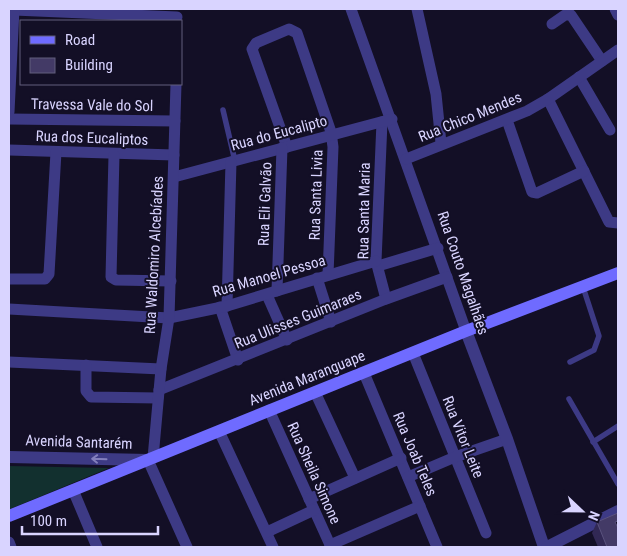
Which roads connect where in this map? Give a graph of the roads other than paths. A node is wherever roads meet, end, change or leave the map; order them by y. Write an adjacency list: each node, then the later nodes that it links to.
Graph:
1 (14, 9): 6 (street); 11 (street)
2 (351, 9): 18 (street, Rua Couto Magalhães)
3 (417, 9): 23 (street)
4 (615, 9): 5 (street)
5 (618, 15)
6 (177, 16)
7 (552, 24): 10 (street)
8 (297, 32): 22 (street, Rua Santa Livia); 24 (street, Rua Eli Galvão)
9 (618, 50): 10 (street, Rua Chico Mendes)
10 (602, 61): 12 (street, Rua Chico Mendes)
11 (16, 68): 16 (street)
12 (580, 77): 14 (street, Rua Chico Mendes); 21 (street)
13 (176, 85): 20 (street, Rua Waldomiro Alcebíades)
14 (548, 99): 19 (street, Rua Chico Mendes); 31 (street)
15 (223, 110): 30 (lane)
16 (9, 112)
17 (9, 119): 20 (street, Travessa Vale do Sol)
18 (387, 120): 22 (street, Rua do Eucalipto); 29 (street, Rua Couto Magalhães); 35 (street, Rua Santa Maria)
19 (507, 120): 23 (street, Rua Chico Mendes); 31 (street)
20 (175, 121): 28 (street, Rua Waldomiro Alcebíades)
21 (610, 130)
22 (332, 135): 24 (street, Rua do Eucalipto); 37 (street, Rua Santa Livia)
23 (441, 143): 29 (street, Rua Chico Mendes)
24 (284, 148): 30 (street, Rua do Eucalipto); 42 (street, Rua Eli Galvão)
25 (9, 150): 26 (street, Rua dos Eucaliptos)
26 (56, 152): 27 (street, Rua dos Eucaliptos); 39 (street)
27 (114, 155): 28 (street, Rua dos Eucaliptos); 40 (street)
28 (174, 155): 32 (street, Rua Waldomiro Alcebíades)
29 (406, 159): 34 (street, Rua Couto Magalhães)
30 (233, 161): 32 (street, Rua do Eucalipto); 44 (street)
31 (584, 171): 33 (street)
32 (174, 177): 40 (street, Rua Waldomiro Alcebíades)
33 (618, 223)
34 (438, 248): 35 (street, Rua Manoel Pessoa); 38 (street, Rua Couto Magalhães)
35 (377, 263): 37 (street, Rua Manoel Pessoa); 43 (street, Rua Santa Maria)
36 (618, 273): 41 (main road, Avenida Maranguape)
37 (322, 277): 42 (street, Rua Manoel Pessoa); 47 (street, Rua Santa Livia)
38 (448, 277): 43 (street, Rua Ulisses Guimaraes); 48 (street, Rua Couto Magalhães)
39 (9, 279)
40 (171, 280): 46 (street, Rua Waldomiro Alcebíades)
41 (583, 287): 48 (main road, Avenida Maranguape); 53 (lane)
42 (272, 293): 44 (street, Rua Manoel Pessoa); 49 (street, Rua Eli Galvão)
43 (386, 299): 47 (street, Rua Ulisses Guimaraes)
44 (223, 306): 46 (street, Rua Manoel Pessoa); 51 (street)
45 (9, 309): 46 (street, Rua Manoel Pessoa)
46 (169, 318): 55 (street, Rua Waldomiro Alcebíades)
47 (331, 322): 49 (street, Rua Ulisses Guimaraes)
48 (466, 332): 50 (main road, Avenida Maranguape); 63 (street, Rua Couto Magalhães)
49 (287, 340): 51 (street, Rua Ulisses Guimaraes)
50 (413, 353): 56 (main road, Avenida Maranguape); 66 (street, Rua Vitor Leite)
51 (238, 360): 58 (street, Rua Ulisses Guimaraes)
52 (9, 362): 54 (street)
53 (570, 362)
54 (86, 364): 55 (street); 58 (street)
55 (161, 369): 58 (street, Rua Waldomiro Alcebíades)
56 (364, 373): 57 (main road, Avenida Maranguape); 67 (street, Rua Joab Teles)
57 (315, 392): 60 (main road, Avenida Maranguape); 70 (street)
58 (159, 394): 68 (street, Rua Waldomiro Alcebíades)
59 (569, 399): 64 (lane)
60 (269, 410): 62 (main road, Avenida Maranguape); 73 (street, Rua Sheila Simone)
61 (618, 426): 64 (lane)
62 (220, 431): 68 (main road, Avenida Maranguape); 78 (street)
63 (507, 439): 66 (street); 87 (street, Rua Couto Magalhães)
64 (593, 442): 71 (lane)
65 (9, 457): 68 (street, Avenida Santarém, one-way to 65)
66 (455, 457): 69 (street); 79 (street, Rua Vitor Leite)
67 (401, 458): 69 (street, Rua Joab Teles); 70 (street)
68 (150, 459): 72 (main road, Avenida Maranguape); 84 (street)
69 (408, 477): 74 (street, Rua Joab Teles)
70 (355, 478): 73 (street)
71 (618, 484)
72 (74, 490): 77 (main road, Avenida Maranguape); 83 (street)
73 (309, 499): 75 (street, Rua Sheila Simone)
74 (420, 506): 81 (street); 86 (street, Rua Joab Teles)
75 (314, 510): 78 (street); 81 (street, Rua Sheila Simone)
76 (618, 511): 87 (street)
77 (9, 516)
78 (266, 532): 85 (street)
79 (486, 533)
80 (9, 542): 82 (street)
81 (330, 546)
82 (11, 547)
83 (98, 547)
84 (187, 547)
85 (273, 547)
86 (437, 547)
87 (546, 547)

